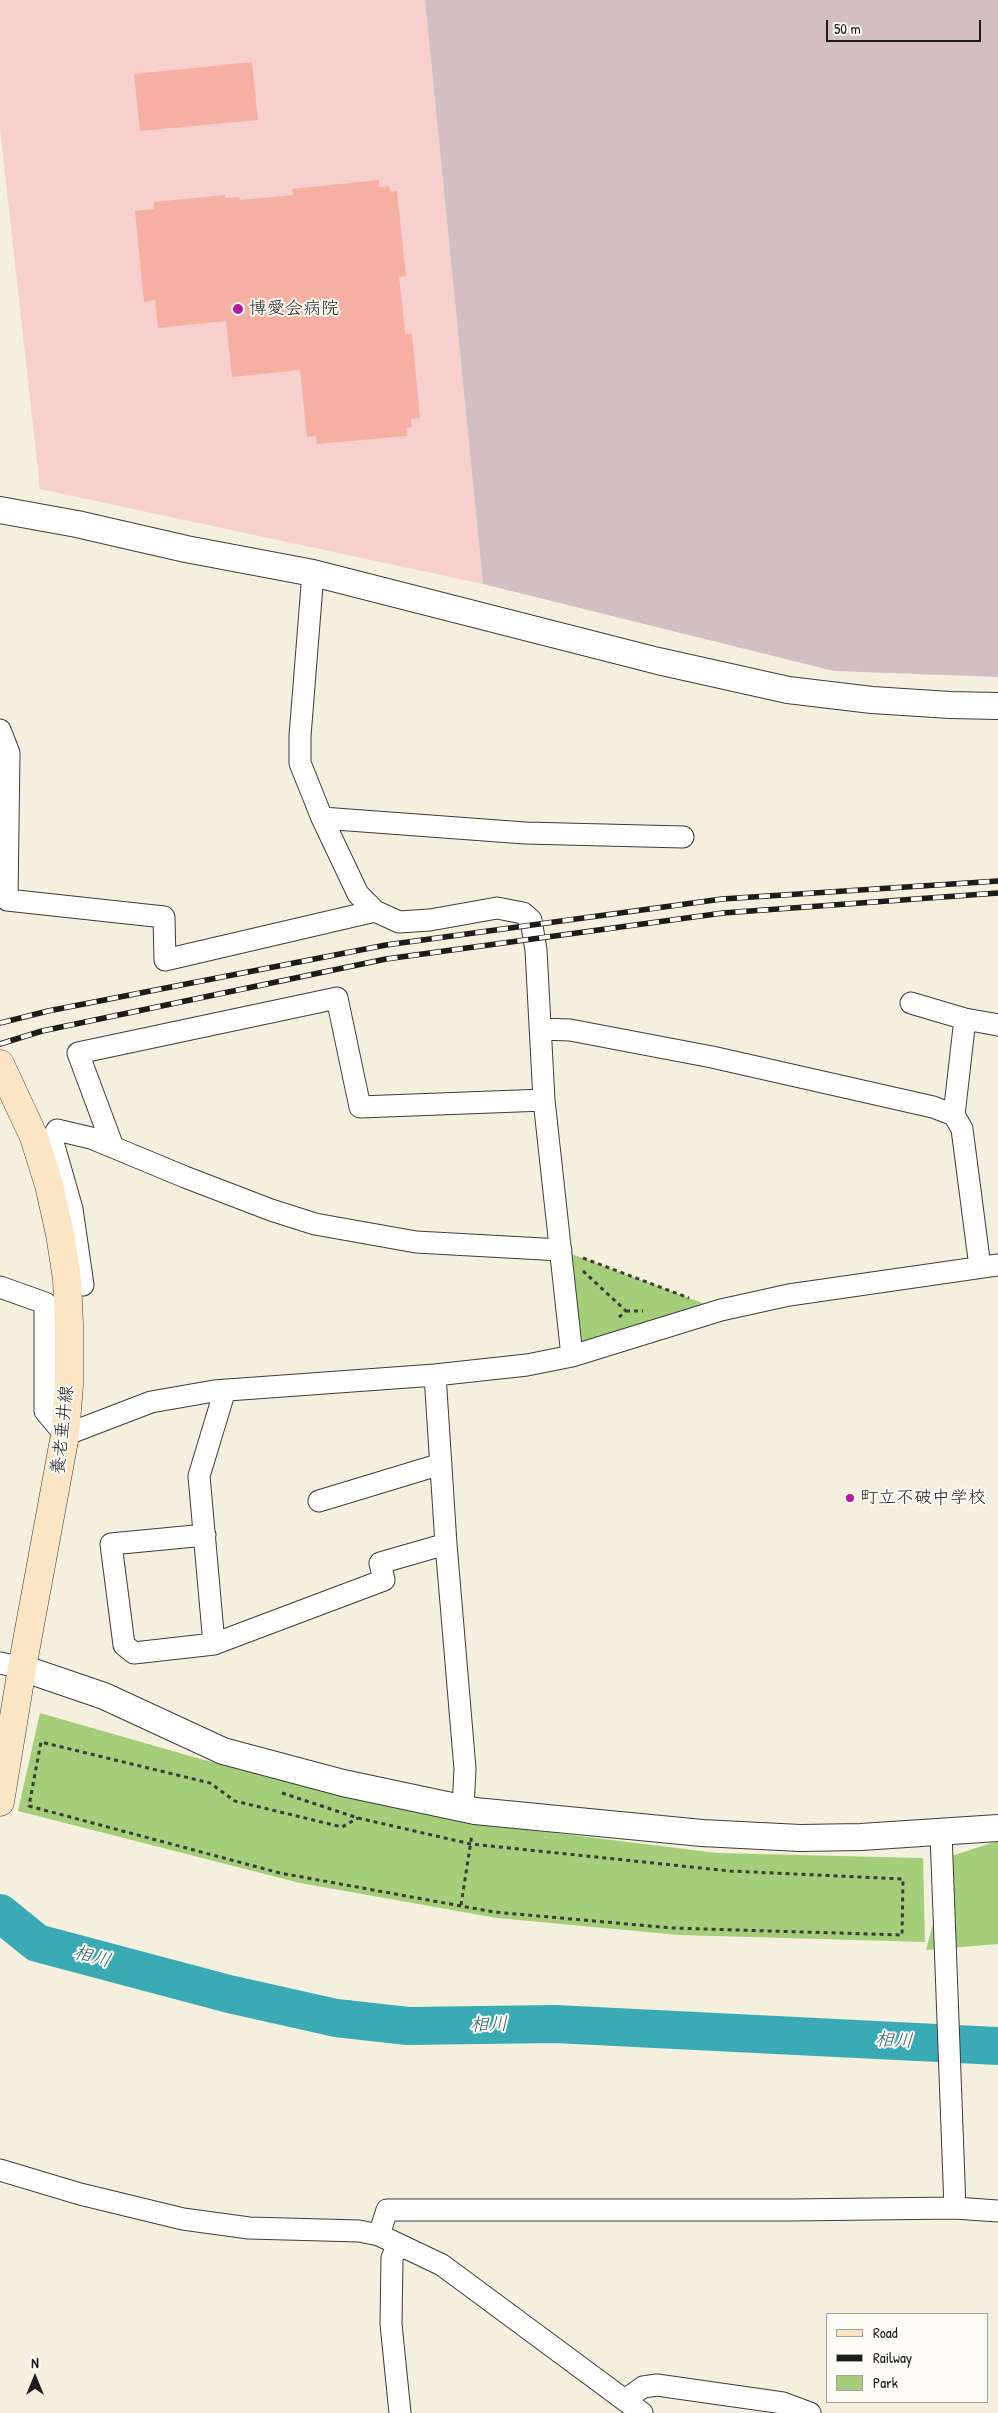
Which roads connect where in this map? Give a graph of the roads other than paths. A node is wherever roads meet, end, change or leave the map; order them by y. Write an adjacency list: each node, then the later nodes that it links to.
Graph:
1 (0, 510): 2 (street)
2 (313, 573): 3 (street); 5 (street)
3 (998, 706)
4 (0, 730): 7 (street)
5 (322, 818): 6 (street); 7 (street)
6 (683, 838)
7 (375, 911): 11 (street)
8 (911, 1003): 9 (street)
9 (966, 1018): 10 (street); 15 (street)
10 (998, 1026)
11 (540, 1029): 14 (street); 15 (street)
12 (0, 1064): 13 (main road, 養老垂井線)
13 (9, 1099): 24 (main road, 養老垂井線)
14 (544, 1100): 16 (street); 17 (street)
15 (954, 1114): 18 (street)
16 (113, 1147): 17 (street); 19 (street)
17 (561, 1250): 21 (street)
18 (989, 1266): 21 (street)
19 (83, 1285)
20 (0, 1287): 24 (street)
21 (572, 1356): 22 (street)
22 (435, 1376): 23 (street); 25 (street)
23 (224, 1390): 24 (street); 27 (street)
24 (65, 1435): 30 (main road, 養老垂井線)
25 (440, 1464): 26 (street); 28 (street)
26 (319, 1501)
27 (204, 1534): 29 (street); 29 (street)
28 (446, 1544): 29 (street); 32 (street)
29 (214, 1644)
30 (11, 1666): 31 (main road, 養老垂井線); 32 (street)
31 (0, 1802)
32 (463, 1808): 34 (street)
33 (998, 1828): 34 (street)
34 (941, 1843): 36 (street)
35 (0, 2170): 38 (street)
36 (955, 2199): 37 (street); 38 (street)
37 (998, 2211)
38 (388, 2240): 39 (street); 40 (street)
39 (625, 2400): 41 (street); 42 (street)
40 (400, 2413)
41 (642, 2413)
42 (810, 2413)

